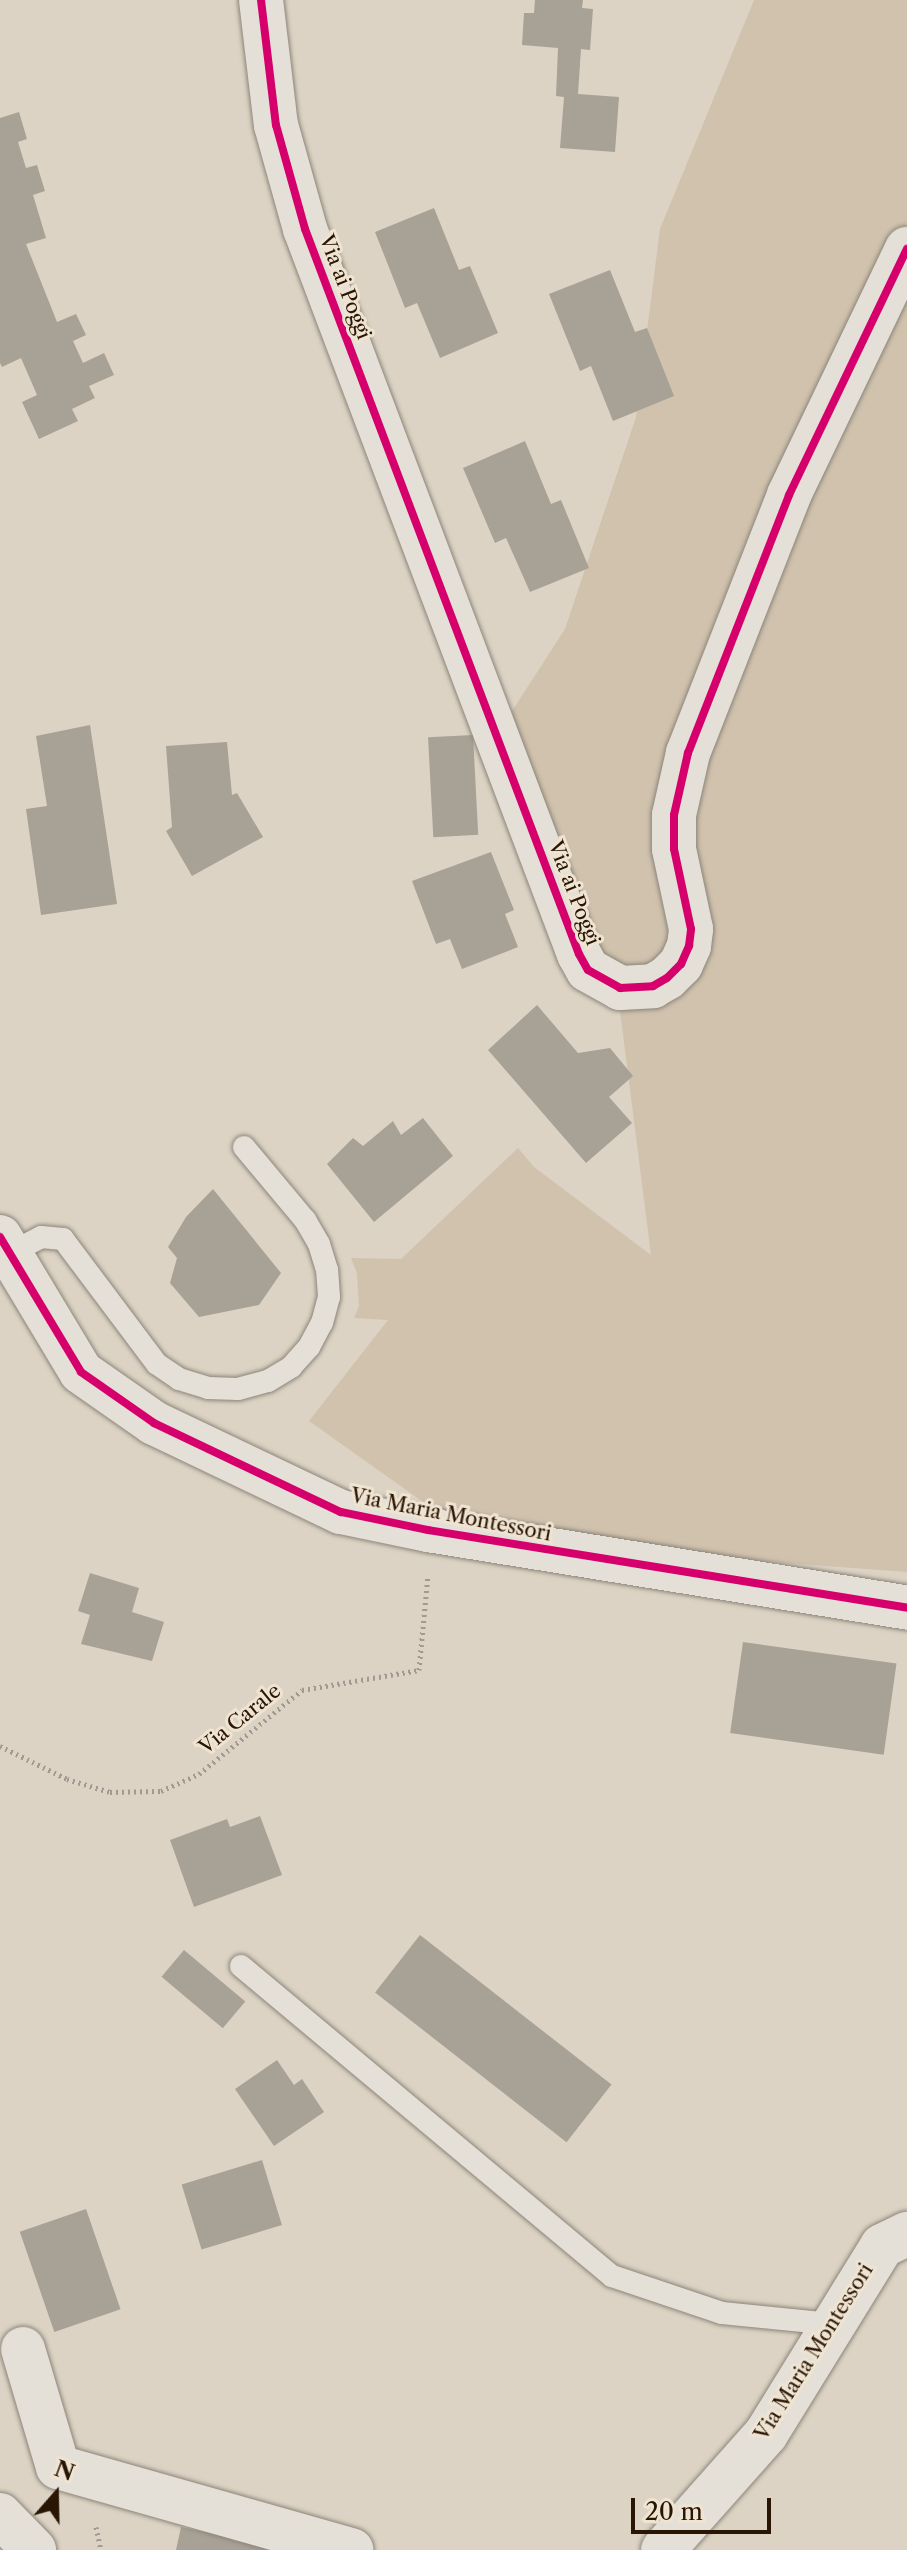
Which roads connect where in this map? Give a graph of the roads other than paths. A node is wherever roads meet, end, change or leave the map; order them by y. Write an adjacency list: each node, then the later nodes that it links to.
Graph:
1 (261, 0): 2 (street, Via ai Poggi)
2 (907, 249)
3 (244, 1147): 4 (lane)
4 (5, 1245): 5 (street, Via Maria Montessori)
5 (907, 1608)
6 (241, 1966): 8 (lane)
7 (907, 2234): 8 (street, Via Maria Montessori)
8 (833, 2324): 13 (street, Via Maria Montessori)
9 (23, 2349): 12 (street)
10 (0, 2515): 11 (street)
11 (34, 2550)
12 (351, 2550)
13 (663, 2550)

